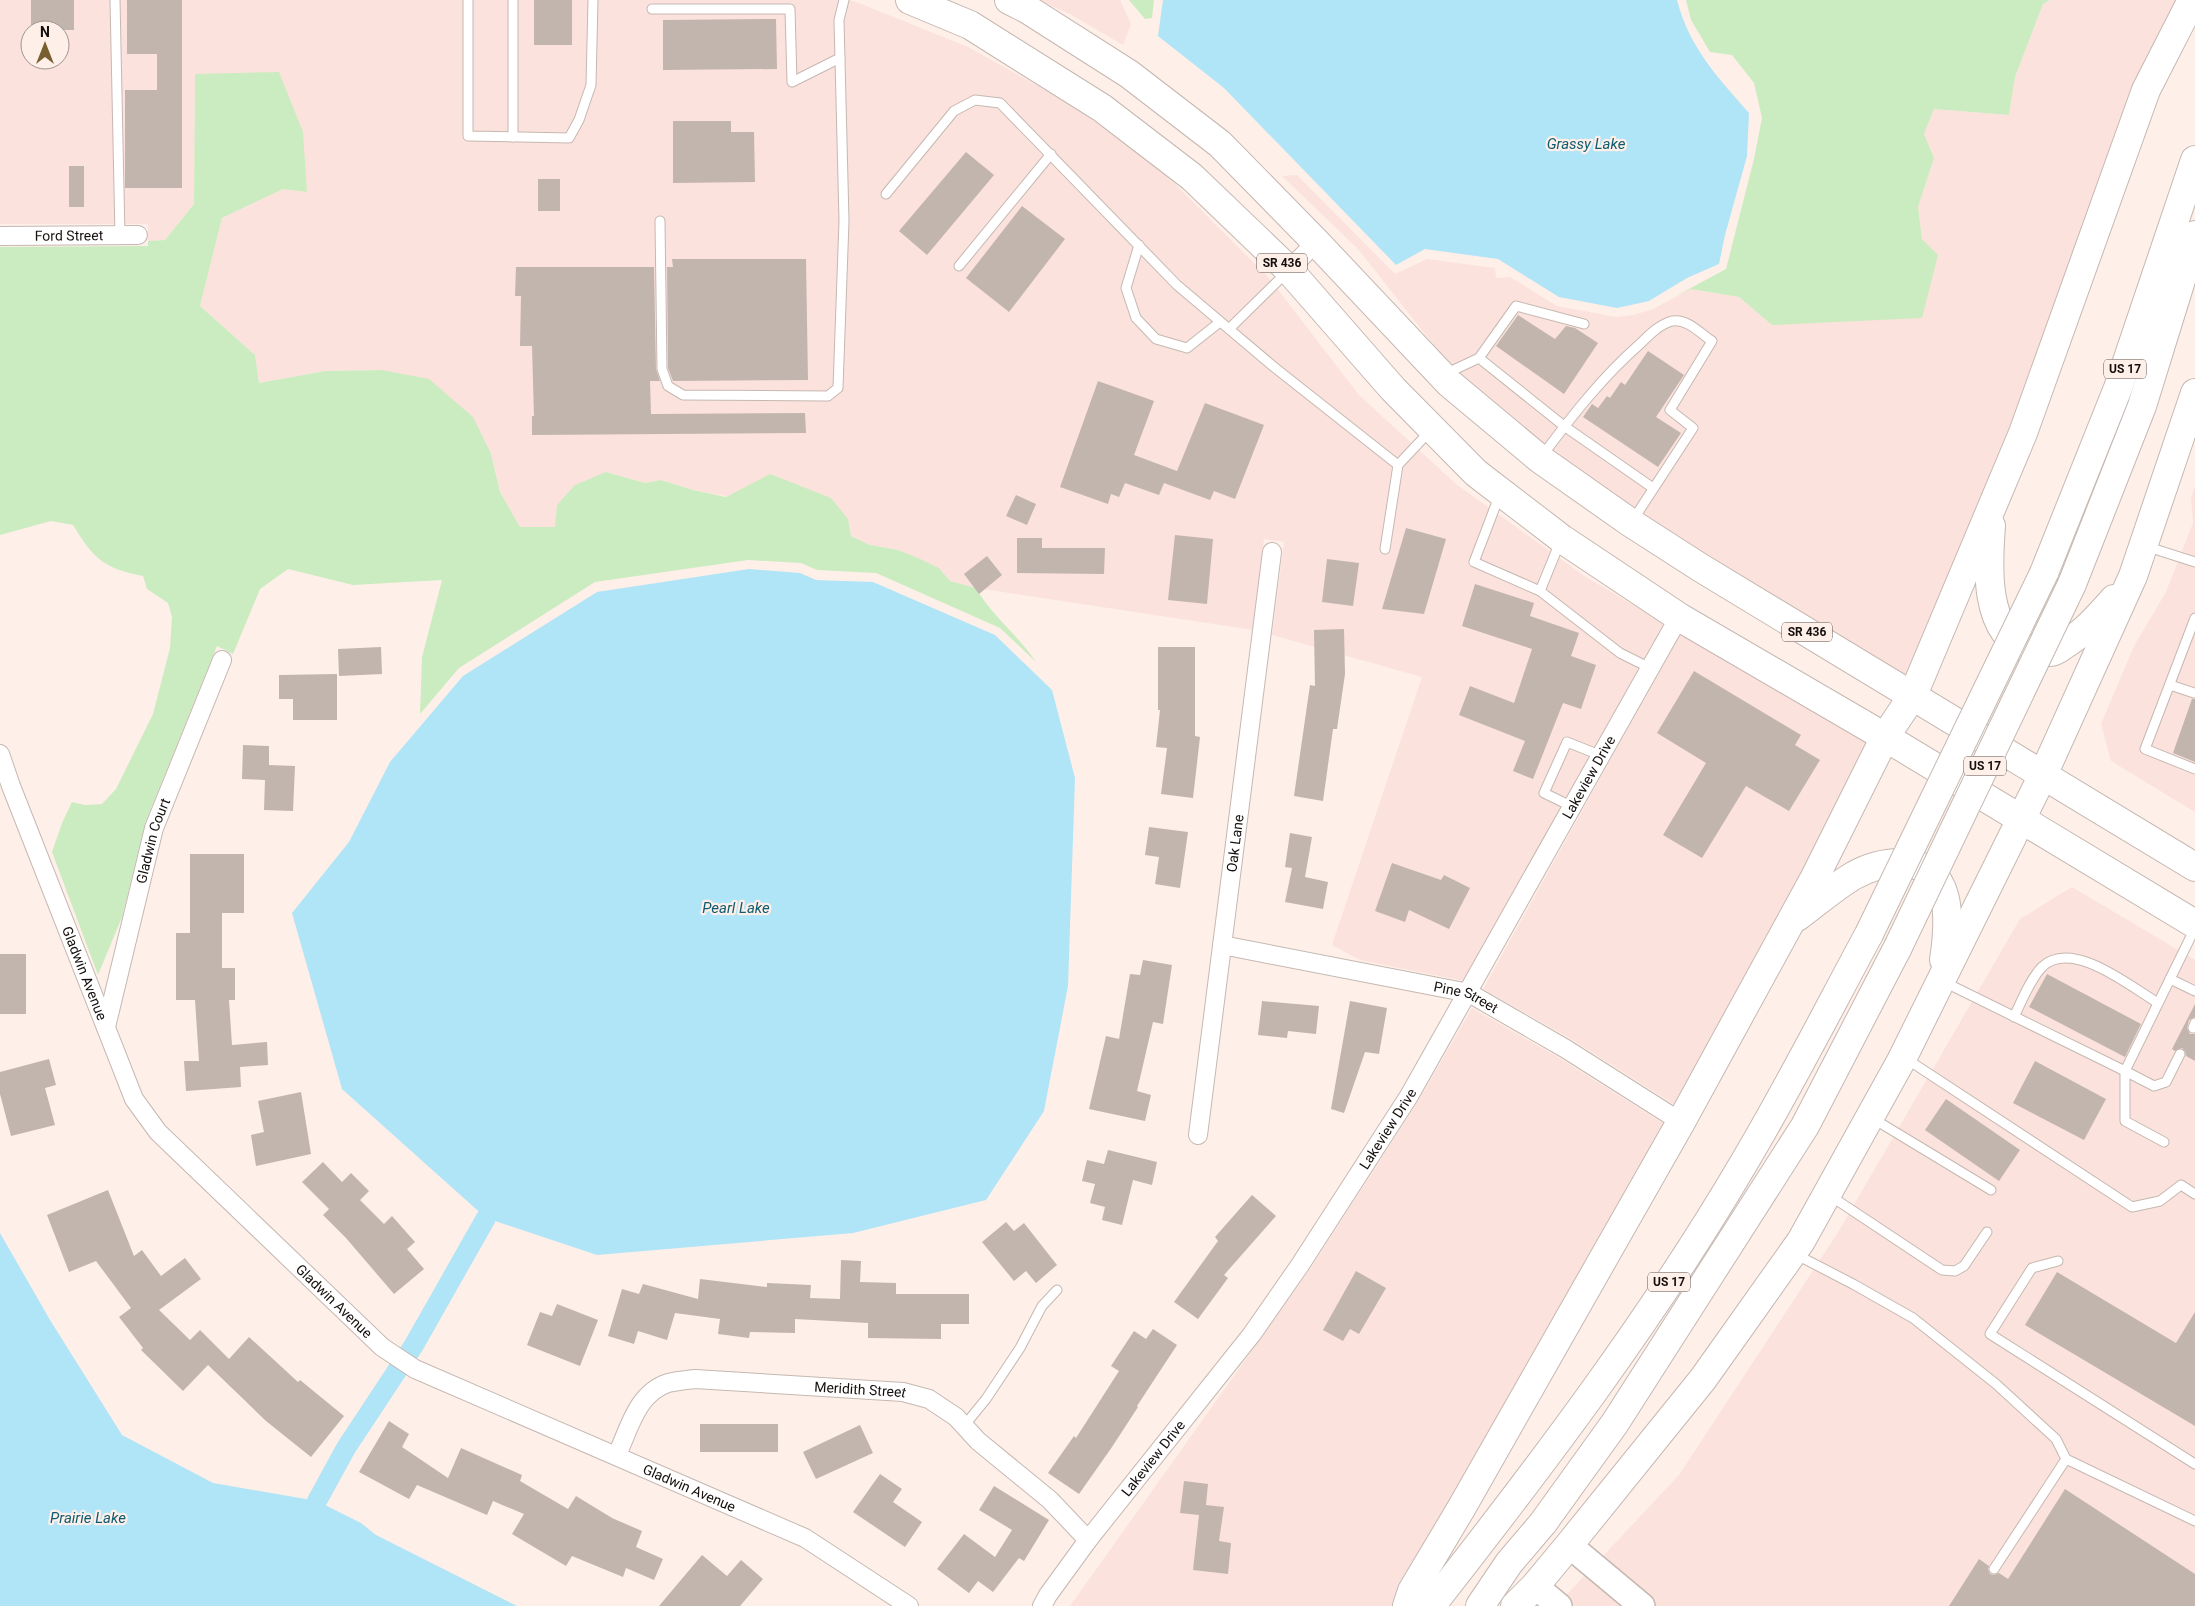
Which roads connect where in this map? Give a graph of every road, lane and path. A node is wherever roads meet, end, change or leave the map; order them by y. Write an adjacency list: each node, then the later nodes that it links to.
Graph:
1 (115, 0): 19 (lane)
2 (468, 0): 11 (lane)
3 (513, 0): 11 (lane)
4 (593, 0): 11 (lane)
5 (844, 0): 10 (lane)
6 (910, 0): 23 (main road, SR 436)
7 (1009, 0): 20 (main road, SR 436)
8 (2192, 0): 36 (main road)
9 (652, 9): 10 (lane)
10 (840, 58): 15 (lane)
11 (513, 137)
12 (1051, 154): 14 (lane); 21 (lane); 22 (lane)
13 (2195, 160): 97 (main road, US 17, bridge)
14 (886, 194)
15 (660, 221)
16 (138, 235): 19 (street, Ford Street)
17 (2195, 235): 98 (main road, US 17, bridge)
18 (0, 236): 19 (street, Ford Street)
19 (120, 236)
20 (1316, 242): 23 (street); 28 (main road, SR 436)
21 (1139, 245): 24 (lane); 24 (lane)
22 (959, 266)
23 (1289, 270): 26 (lane); 31 (main road, SR 436)
24 (1220, 322): 26 (lane)
25 (1584, 324): 27 (lane)
26 (1229, 329): 33 (lane)
27 (1479, 358): 28 (lane); 30 (lane)
28 (1442, 376): 32 (main road, SR 436)
29 (2195, 393): 39 (main road)
30 (1564, 426): 32 (lane); 34 (lane); 34 (lane)
31 (1433, 429): 33 (lane); 35 (main road, SR 436)
32 (1540, 459): 37 (main road, SR 436)
33 (1398, 465): 40 (lane)
34 (1653, 488): 37 (lane)
35 (1501, 492): 38 (main road, SR 436); 44 (lane)
36 (1992, 507): 43 (main road); 51 (main road)
37 (1631, 523): 51 (main road, SR 436)
38 (1562, 539): 44 (lane); 45 (main road, SR 436)
39 (2144, 545): 42 (lane); 43 (main road)
40 (1386, 549)
41 (1272, 552): 63 (street, Oak Lane)
42 (2195, 562)
43 (2132, 579): 56 (main road)
44 (1540, 591): 48 (lane)
45 (1679, 617): 48 (street, Lakeview Drive); 52 (main road, SR 436)
46 (2195, 618): 49 (lane)
47 (222, 660): 70 (street, Gladwin Court)
48 (1650, 668): 54 (street, Lakeview Drive)
49 (2170, 684): 50 (lane); 55 (lane)
50 (2194, 693)
51 (1913, 695): 52 (main road); 56 (main road, SR 436)
52 (1885, 737): 58 (main road, SR 436); 60 (main road)
53 (0, 754): 70 (street, Gladwin Avenue)
54 (1602, 756): 57 (street, Lakeview Drive); 57 (lane)
55 (2195, 769)
56 (2043, 775): 58 (main road); 59 (main road, SR 436)
57 (1573, 807): 67 (street, Lakeview Drive)
58 (2022, 821): 61 (main road, SR 436); 65 (main road)
59 (2195, 867)
60 (1790, 922): 65 (main road); 75 (main road)
61 (2195, 924)
62 (2195, 928): 64 (lane)
63 (1222, 944): 67 (street, Pine Street); 76 (street, Oak Lane)
64 (2170, 979): 66 (lane); 68 (lane)
65 (1941, 981): 69 (lane); 72 (main road)
66 (2195, 991)
67 (1469, 993): 75 (street, Pine Street); 90 (street, Lakeview Drive)
68 (2158, 1004): 69 (lane); 73 (lane)
69 (2014, 1016): 73 (lane)
70 (106, 1027): 86 (street, Gladwin Avenue)
71 (2180, 1054): 73 (lane)
72 (1903, 1056): 74 (main road); 80 (lane)
73 (2125, 1071): 77 (lane)
74 (1869, 1117): 78 (lane); 79 (main road)
75 (1681, 1122): 96 (main road)
76 (1198, 1135)
77 (2164, 1142)
78 (1991, 1190)
79 (1826, 1194): 81 (lane); 82 (main road)
80 (2195, 1194)
81 (1987, 1232)
82 (1792, 1253): 87 (lane); 91 (main road)
83 (2058, 1261): 88 (lane)
84 (1058, 1290): 85 (lane)
85 (964, 1426): 86 (street, Meridith Street); 90 (street, Meridith Street)
86 (617, 1455): 94 (street, Gladwin Avenue)
87 (2066, 1459): 89 (lane); 92 (lane)
88 (2195, 1464)
89 (2195, 1521)
90 (1088, 1540): 95 (street, Lakeview Drive)
91 (1569, 1545): 93 (main road); 101 (street)
92 (1994, 1569)
93 (1535, 1586): 99 (main road); 100 (street)
94 (909, 1606)
95 (1042, 1606)
96 (1406, 1606)
97 (1431, 1606)
98 (1480, 1606)
99 (1515, 1606)
100 (1559, 1606)
101 (1642, 1606)

